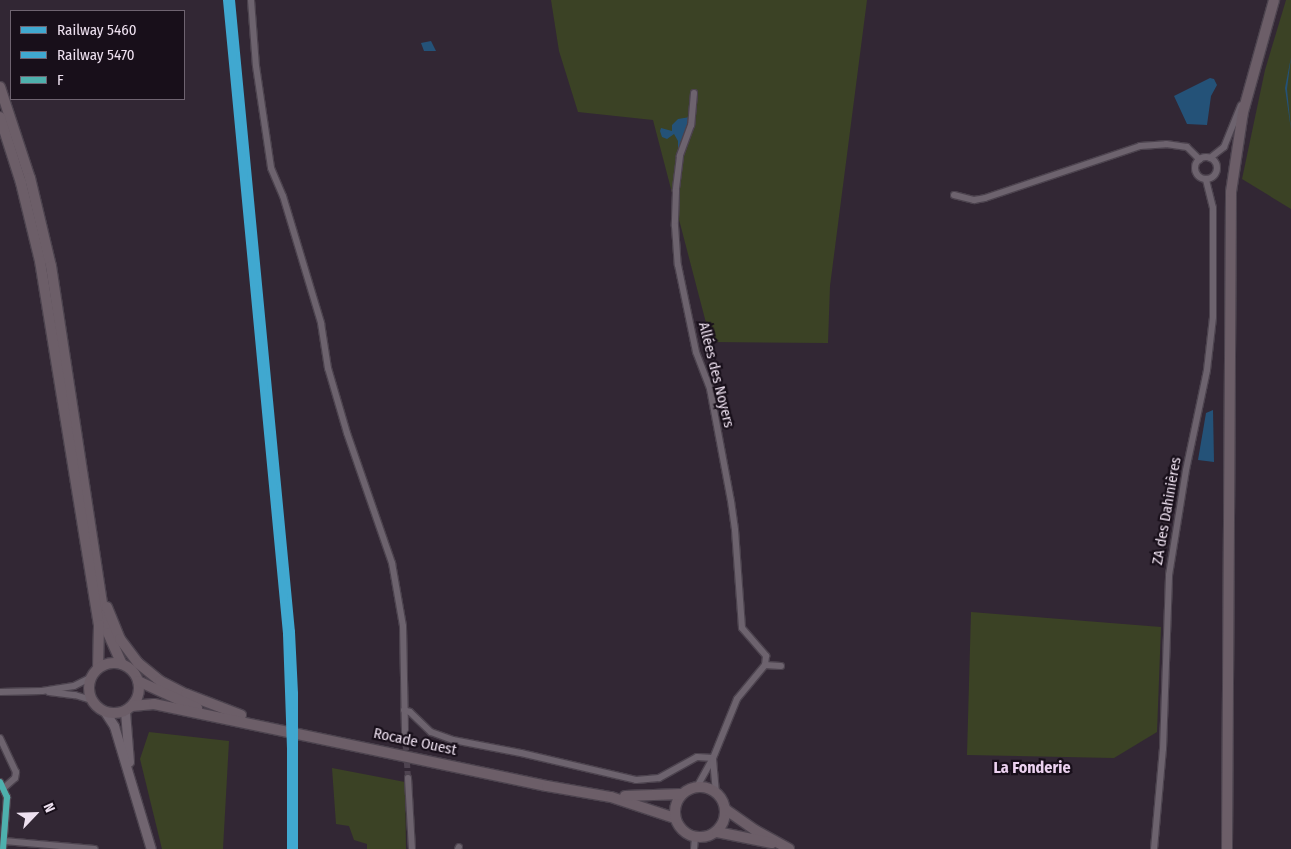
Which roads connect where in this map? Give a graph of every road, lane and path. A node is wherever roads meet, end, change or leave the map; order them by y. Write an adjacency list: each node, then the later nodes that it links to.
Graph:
1 (251, 0): 22 (street)
2 (1274, 0): 3 (main road)
3 (1250, 80): 7 (street); 50 (main road)
4 (0, 87): 11 (main road)
5 (694, 93): 13 (street, Allées des Noyers)
6 (0, 117): 15 (main road)
7 (1210, 158): 8 (street); 9 (street)
8 (1200, 160): 9 (street); 10 (street)
9 (1206, 179): 49 (street, ZA des Dahinières)
10 (954, 195)
11 (100, 575): 12 (main road); 25 (main road)
12 (122, 664): 15 (main road); 17 (main road)
13 (765, 665): 14 (street); 28 (street)
14 (781, 666)
15 (98, 668): 16 (main road)
16 (90, 678): 18 (street); 20 (main road)
17 (138, 681): 21 (main road); 24 (main road, Rocade Ouest)
18 (42, 691): 19 (street); 20 (street)
19 (0, 692)
20 (91, 700): 23 (main road)
21 (129, 709): 23 (main road); 24 (main road, Rocade Ouest); 29 (main road)
22 (404, 710): 26 (street); 28 (street)
23 (105, 712): 29 (main road)
24 (213, 715): 25 (main road, Rocade Ouest)
25 (256, 724): 36 (main road, Rocade Ouest)
26 (405, 735)
27 (0, 738): 33 (street)
28 (713, 758): 32 (street); 34 (street)
29 (130, 777): 46 (main road)
30 (408, 778): 47 (street)
31 (0, 782): 33 (street)
32 (697, 787): 34 (main road); 35 (main road)
33 (4, 788): 41 (street)
34 (716, 793): 37 (main road)
35 (682, 794): 36 (main road, Rocade Ouest); 38 (main road)
36 (611, 796): 38 (main road, Rocade Ouest)
37 (725, 809): 39 (main road); 43 (main road)
38 (675, 818): 40 (main road)
39 (717, 832): 40 (main road); 43 (main road)
40 (695, 838): 48 (street)
41 (4, 841): 42 (street); 44 (street)
42 (41, 846): 45 (street)
43 (785, 847)
44 (3, 849)
45 (95, 849)
46 (151, 849)
47 (412, 849)
48 (694, 849)
49 (1154, 849)
50 (1227, 849)

